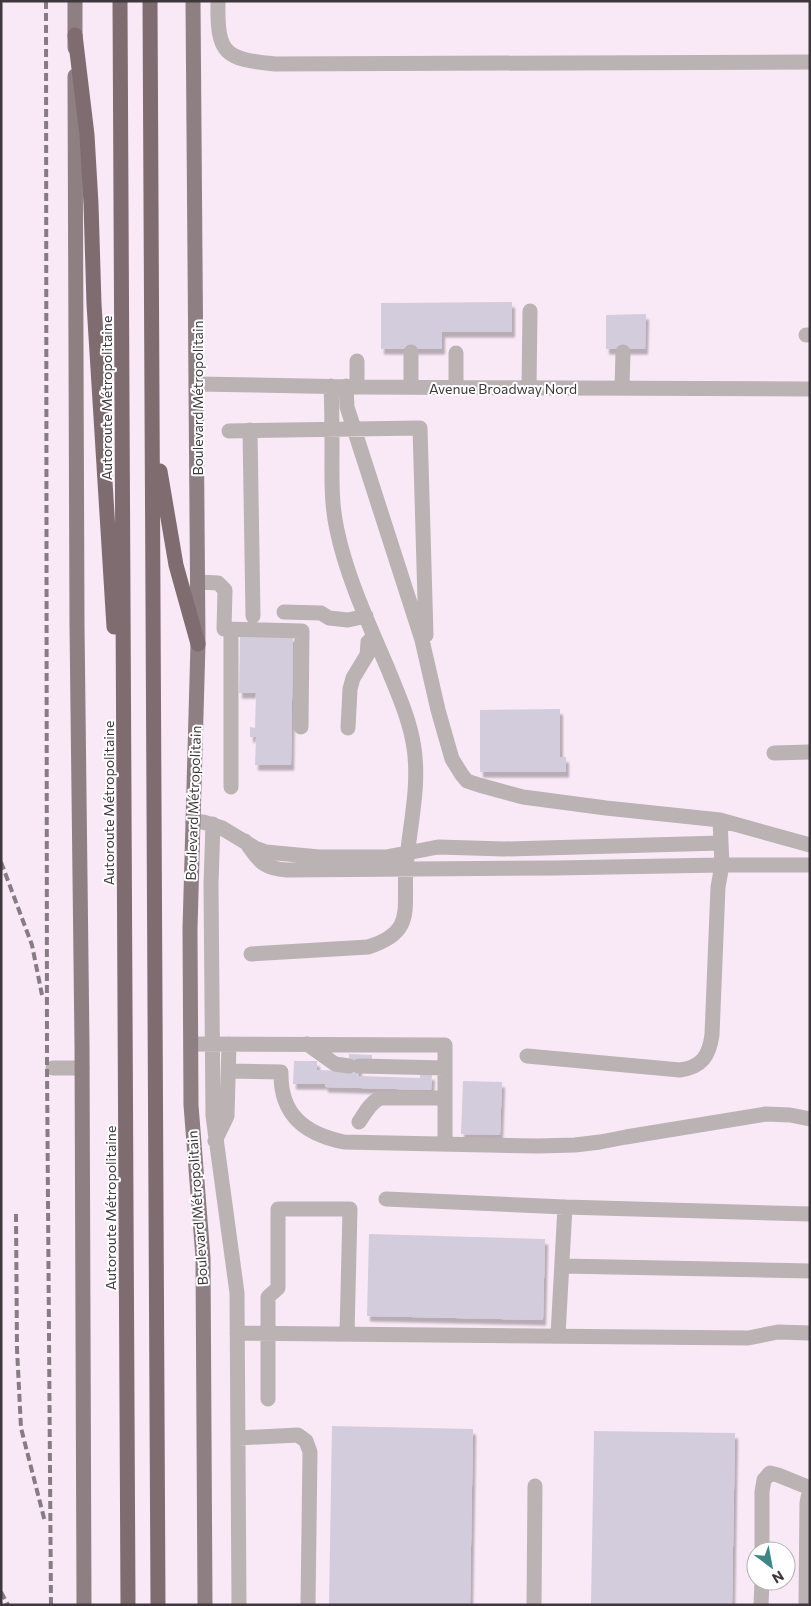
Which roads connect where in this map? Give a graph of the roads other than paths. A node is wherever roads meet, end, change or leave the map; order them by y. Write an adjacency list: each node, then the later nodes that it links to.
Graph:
1 (75, 1): 6 (main road)
2 (120, 1): 38 (highway, Autoroute Métropolitaine)
3 (150, 1): 20 (highway)
4 (193, 1): 13 (main road, Boulevard Métropolitain)
5 (218, 1): 7 (street)
6 (75, 35): 38 (highway); 57 (main road)
7 (810, 62)
8 (530, 311): 17 (street)
9 (411, 352): 15 (street)
10 (623, 352): 18 (street)
11 (456, 353): 16 (street)
12 (357, 361): 14 (street)
13 (197, 384): 14 (street, Avenue Broadway Nord); 25 (main road, Boulevard Métropolitain)
14 (345, 386): 15 (street, Avenue Broadway Nord); 21 (street); 22 (street)
15 (411, 387): 16 (street, Avenue Broadway Nord)
16 (456, 387): 17 (street, Avenue Broadway Nord)
17 (529, 388): 18 (street, Avenue Broadway Nord)
18 (622, 388): 19 (street, Avenue Broadway Nord)
19 (810, 389)
20 (153, 427): 31 (highway); 84 (highway)
21 (355, 428): 22 (street); 32 (street); 32 (street)
22 (332, 429): 23 (street); 28 (street)
23 (250, 430): 24 (street); 27 (street)
24 (229, 431)
25 (198, 582): 29 (street); 31 (main road, Boulevard Métropolitain)
26 (284, 612): 28 (street)
27 (253, 616)
28 (366, 616): 30 (street)
29 (232, 629): 33 (street); 37 (street)
30 (374, 637): 34 (street); 45 (street)
31 (198, 644): 40 (main road, Boulevard Métropolitain)
32 (426, 658): 39 (street)
33 (301, 727)
34 (348, 728)
35 (810, 752): 36 (street)
36 (774, 753)
37 (231, 787)
38 (124, 788): 83 (highway, Autoroute Métropolitaine)
39 (720, 820): 43 (street); 44 (street)
40 (193, 822): 41 (street); 50 (main road, Boulevard Métropolitain)
41 (214, 824): 42 (street); 51 (street, Boulevard Métropolitain)
42 (245, 841): 45 (street); 48 (street)
43 (721, 843): 45 (street); 46 (street)
44 (810, 845)
45 (408, 854): 48 (street)
46 (722, 865): 47 (street); 48 (street); 55 (street)
47 (810, 865)
48 (406, 870): 49 (street)
49 (252, 954)
50 (191, 1044): 51 (street); 85 (main road, Boulevard Métropolitain)
51 (212, 1044): 52 (street); 64 (street, Boulevard Métropolitain)
52 (229, 1044): 53 (street); 59 (street)
53 (267, 1044): 54 (street); 60 (street)
54 (308, 1044): 58 (street); 58 (street)
55 (527, 1056)
56 (53, 1068): 57 (street)
57 (82, 1068): 82 (main road)
58 (445, 1068): 61 (street)
59 (229, 1071): 60 (street); 64 (street)
60 (267, 1072): 65 (street)
61 (445, 1098): 63 (street); 65 (street)
62 (810, 1119): 65 (street)
63 (359, 1122)
64 (215, 1141): 71 (street, Boulevard Métropolitain)
65 (445, 1144)
66 (386, 1199): 67 (street)
67 (565, 1207): 68 (street); 69 (street)
68 (810, 1214)
69 (562, 1266): 70 (street); 75 (street)
70 (810, 1271)
71 (237, 1333): 72 (street); 77 (street, Boulevard Métropolitain)
72 (268, 1333): 74 (street); 74 (street); 76 (street)
73 (810, 1333): 75 (street)
74 (347, 1334): 75 (street)
75 (558, 1336)
76 (268, 1399)
77 (238, 1438): 86 (street, Boulevard Métropolitain); 87 (street)
78 (535, 1486): 88 (street)
79 (810, 1488): 80 (street); 90 (street)
80 (762, 1541)
81 (762, 1591): 89 (street)
82 (84, 1605)
83 (128, 1605)
84 (158, 1605)
85 (205, 1605)
86 (239, 1605)
87 (308, 1605)
88 (534, 1605)
89 (762, 1605)
90 (806, 1605)

